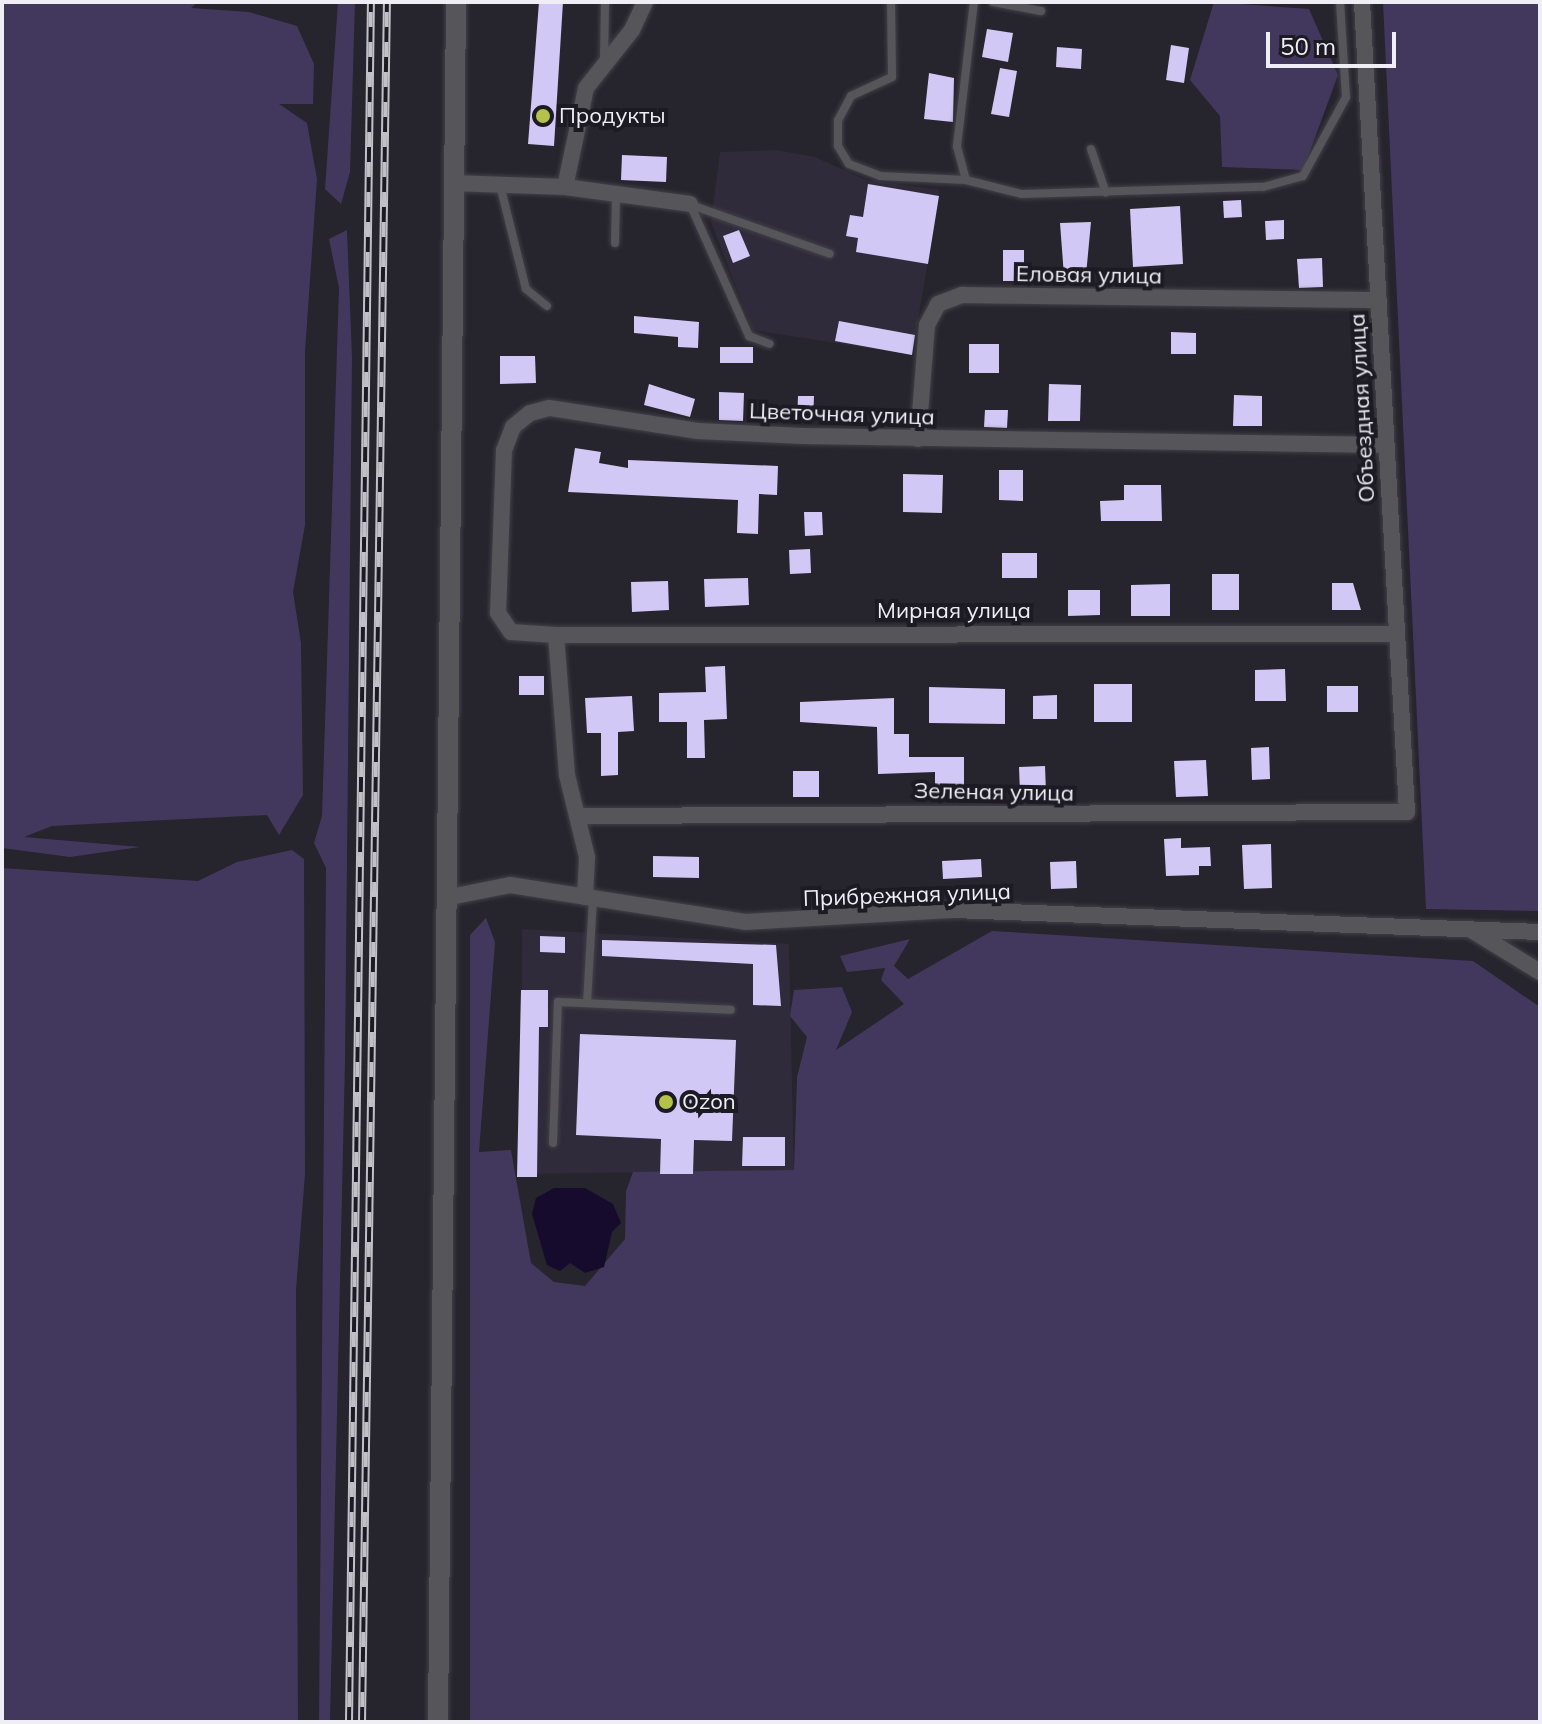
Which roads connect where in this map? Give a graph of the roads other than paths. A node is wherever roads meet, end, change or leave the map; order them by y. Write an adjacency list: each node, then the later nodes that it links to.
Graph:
1 (456, 2): 13 (street)
2 (605, 2): 10 (lane)
3 (645, 2): 10 (street)
4 (891, 2): 12 (lane)
5 (974, 2): 12 (lane)
6 (993, 2): 9 (lane)
7 (1340, 2): 17 (lane)
8 (1362, 2): 21 (street, Объездная улица)
9 (1041, 11)
10 (604, 60): 15 (street)
11 (1091, 149): 17 (lane)
12 (966, 180): 17 (lane)
13 (452, 183): 14 (street); 31 (street)
14 (500, 185): 15 (street); 22 (lane)
15 (565, 187): 16 (street)
16 (616, 193): 18 (street); 19 (lane)
17 (1106, 193)
18 (690, 204): 20 (lane); 23 (lane)
19 (615, 243)
20 (830, 254)
21 (1379, 300): 24 (street, Еловая улица); 25 (street, Объездная улица)
22 (547, 306)
23 (770, 344)
24 (918, 439): 25 (street, Цветочная улица); 26 (street, Цветочная улица)
25 (1386, 445): 27 (street, Объездная улица)
26 (511, 632): 28 (street, Мирная улица)
27 (1397, 634): 28 (street, Мирная улица); 29 (street, Объездная улица)
28 (556, 635): 30 (street)
29 (1407, 812): 30 (street, Зеленая улица)
30 (581, 816): 32 (street)
31 (445, 898): 32 (street, Прибрежная улица); 39 (street)
32 (589, 898): 33 (street, Прибрежная улица); 36 (lane)
33 (1472, 931): 34 (street, Прибрежная улица); 35 (street)
34 (1540, 932)
35 (1540, 972)
36 (587, 1003): 37 (lane); 38 (lane)
37 (731, 1010)
38 (553, 1143)
39 (438, 1722)

